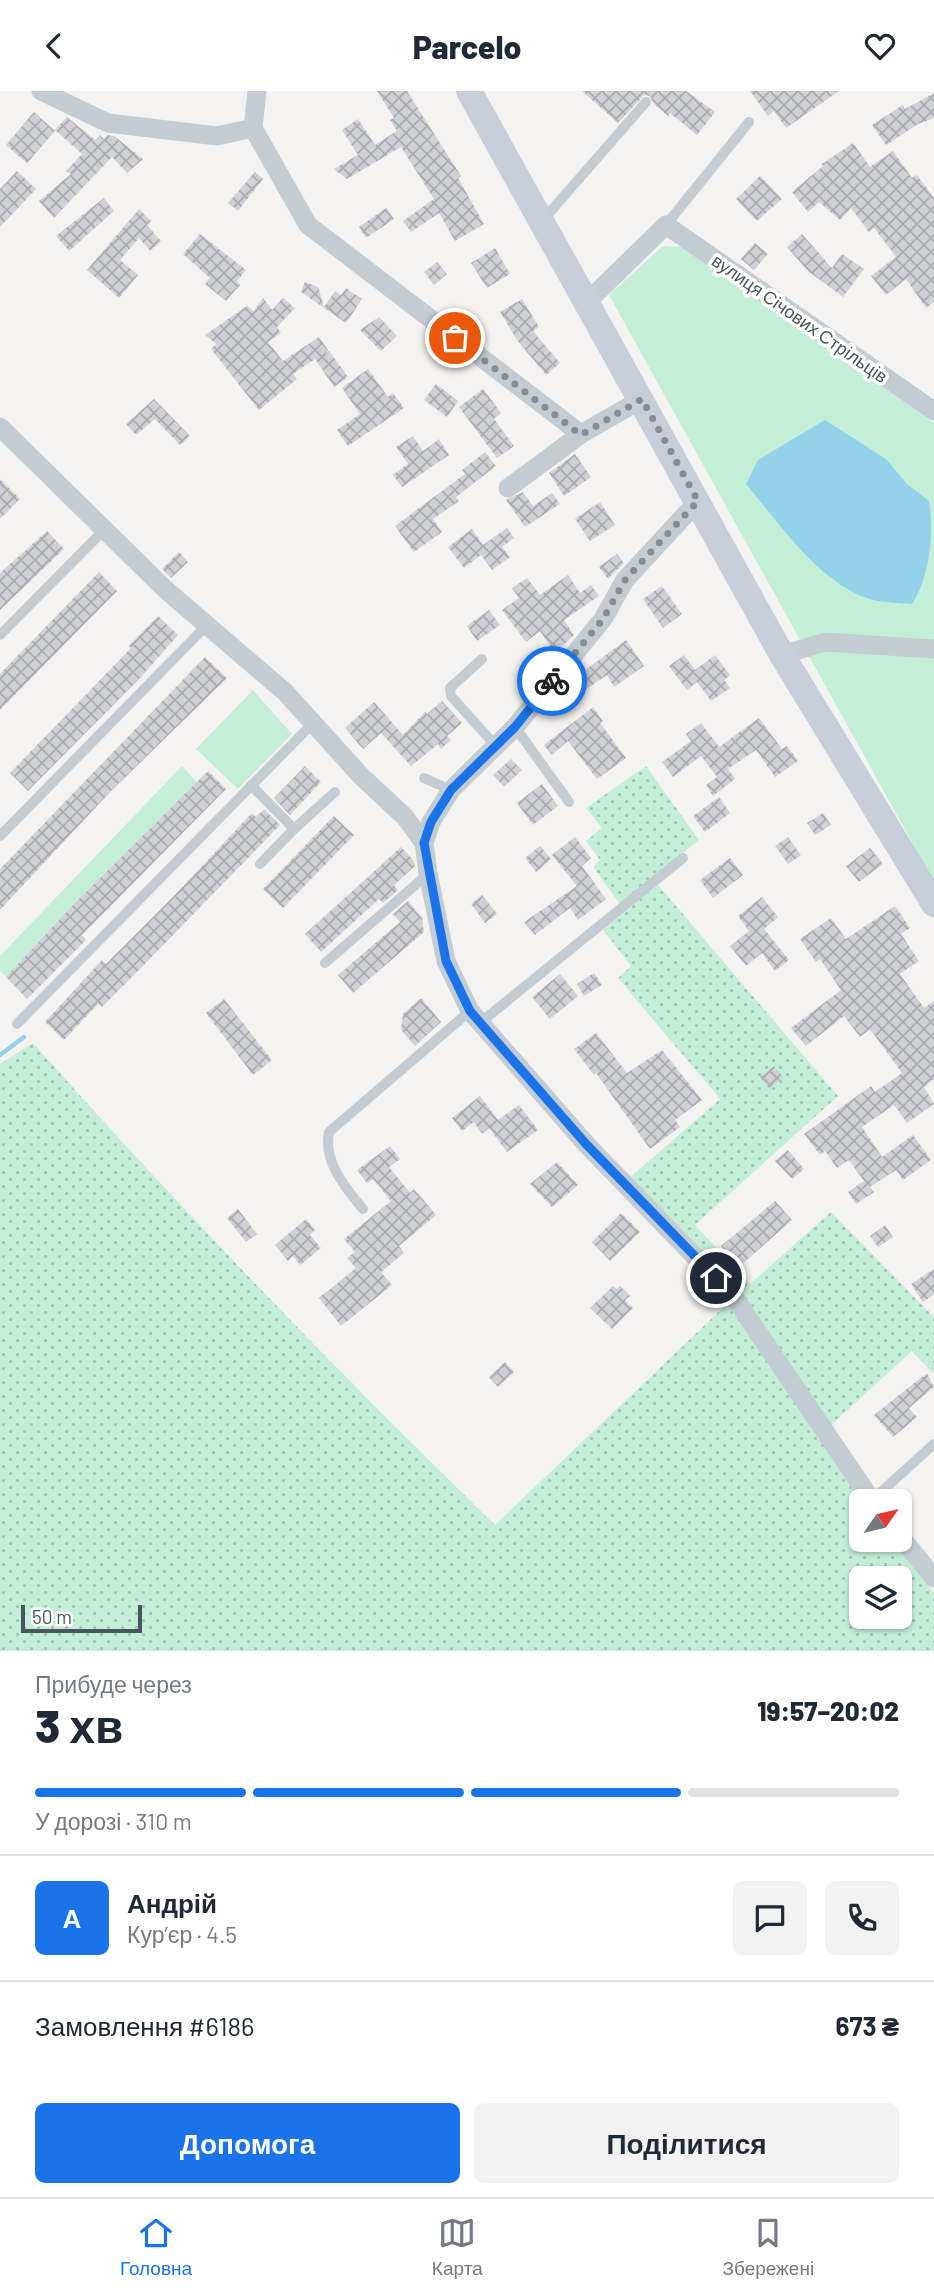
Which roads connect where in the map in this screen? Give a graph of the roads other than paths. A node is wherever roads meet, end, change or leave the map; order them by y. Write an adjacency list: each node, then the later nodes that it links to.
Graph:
1 (41, 91): 6 (street)
2 (257, 91): 6 (street)
3 (469, 91): 7 (street)
4 (646, 102): 7 (lane)
5 (749, 123): 8 (lane)
6 (253, 128): 13 (street)
7 (542, 221): 9 (street)
8 (666, 225): 9 (street); 11 (street, вулиця Січових Стрільців)
9 (587, 302): 10 (street)
10 (642, 399): 13 (street); 15 (street)
11 (934, 411)
12 (0, 426): 16 (street)
13 (581, 435): 14 (street)
14 (508, 488)
15 (698, 501): 20 (street); 23 (street)
16 (105, 528): 17 (street); 18 (lane)
17 (207, 625): 22 (street); 31 (lane)
18 (0, 635)
19 (934, 649): 20 (street)
20 (782, 655): 36 (street)
21 (482, 659): 24 (lane)
22 (314, 722): 26 (lane); 32 (street)
23 (515, 727): 24 (street); 29 (lane)
24 (495, 745): 27 (street)
25 (424, 778): 27 (lane)
26 (251, 785): 30 (lane); 39 (lane)
27 (451, 790): 32 (street)
28 (335, 792): 30 (lane)
29 (569, 802)
30 (294, 829): 34 (lane)
31 (0, 837)
32 (424, 843): 35 (street)
33 (683, 859): 38 (lane)
34 (260, 864)
35 (428, 873): 37 (lane); 38 (street)
36 (934, 904)
37 (325, 963)
38 (476, 1017): 40 (lane); 42 (street)
39 (17, 1024)
40 (363, 1209)
41 (934, 1444): 43 (lane)
42 (863, 1489)
43 (884, 1489)
44 (912, 1550): 45 (street)
45 (934, 1578)

